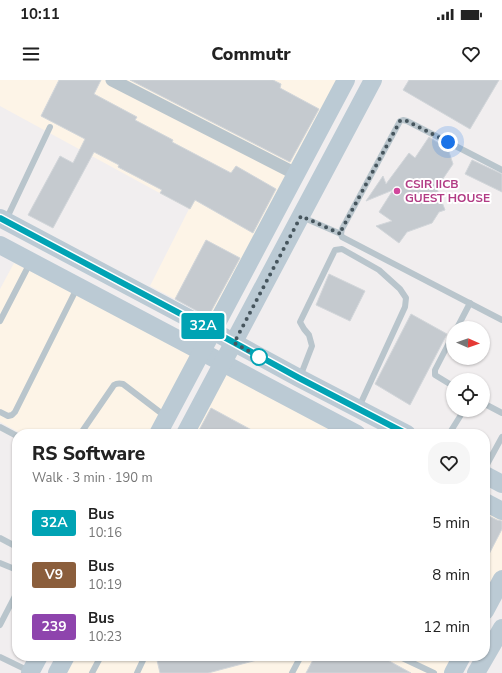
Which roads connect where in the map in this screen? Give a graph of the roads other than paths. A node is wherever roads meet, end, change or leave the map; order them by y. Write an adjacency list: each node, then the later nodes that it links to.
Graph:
1 (112, 80): 6 (street)
2 (346, 80): 6 (street)
3 (373, 80): 7 (street)
4 (50, 126): 8 (lane)
5 (502, 170): 9 (lane)
6 (296, 174): 17 (street)
7 (301, 216): 9 (lane); 18 (street)
8 (3, 220): 17 (street)
9 (341, 234): 13 (lane)
10 (0, 245): 11 (street)
11 (31, 261): 12 (street); 15 (lane)
12 (78, 286): 20 (street); 26 (lane)
13 (470, 303): 14 (lane); 16 (lane)
14 (502, 320)
15 (0, 321)
16 (461, 321)
17 (213, 331): 18 (street); 20 (street)
18 (234, 343): 21 (street); 22 (street)
19 (446, 349): 23 (lane)
20 (202, 352): 21 (street); 29 (street)
21 (223, 363): 33 (street); 34 (street)
22 (299, 378): 25 (street); 25 (lane)
23 (446, 382)
24 (490, 407): 27 (lane)
25 (358, 409): 35 (street)
26 (0, 412)
27 (502, 413)
28 (460, 417): 36 (lane)
29 (167, 418): 31 (lane); 32 (street)
30 (0, 427): 37 (lane)
31 (84, 429)
32 (161, 429)
33 (188, 429)
34 (348, 429)
35 (397, 429)
36 (453, 429)
37 (12, 433)
38 (502, 437): 39 (lane)
39 (490, 459)
40 (490, 478): 41 (street)
41 (502, 484)
42 (490, 504): 43 (street)
43 (502, 510)
44 (0, 538): 45 (lane)
45 (12, 544)
46 (0, 563): 47 (lane)
47 (12, 568)
48 (502, 579): 50 (street)
49 (12, 602): 51 (lane)
50 (490, 602)
51 (0, 625)
52 (502, 628): 53 (street)
53 (490, 649)
54 (0, 656): 63 (lane)
55 (36, 661): 63 (street)
56 (63, 661): 64 (street)
57 (98, 661): 65 (lane)
58 (143, 661): 66 (lane)
59 (298, 661): 67 (lane)
60 (409, 661): 68 (lane)
61 (459, 661): 69 (street)
62 (483, 661): 70 (street)
63 (31, 672)
64 (57, 673)
65 (92, 673)
66 (137, 673)
67 (292, 673)
68 (434, 673)
69 (453, 673)
70 (476, 673)

